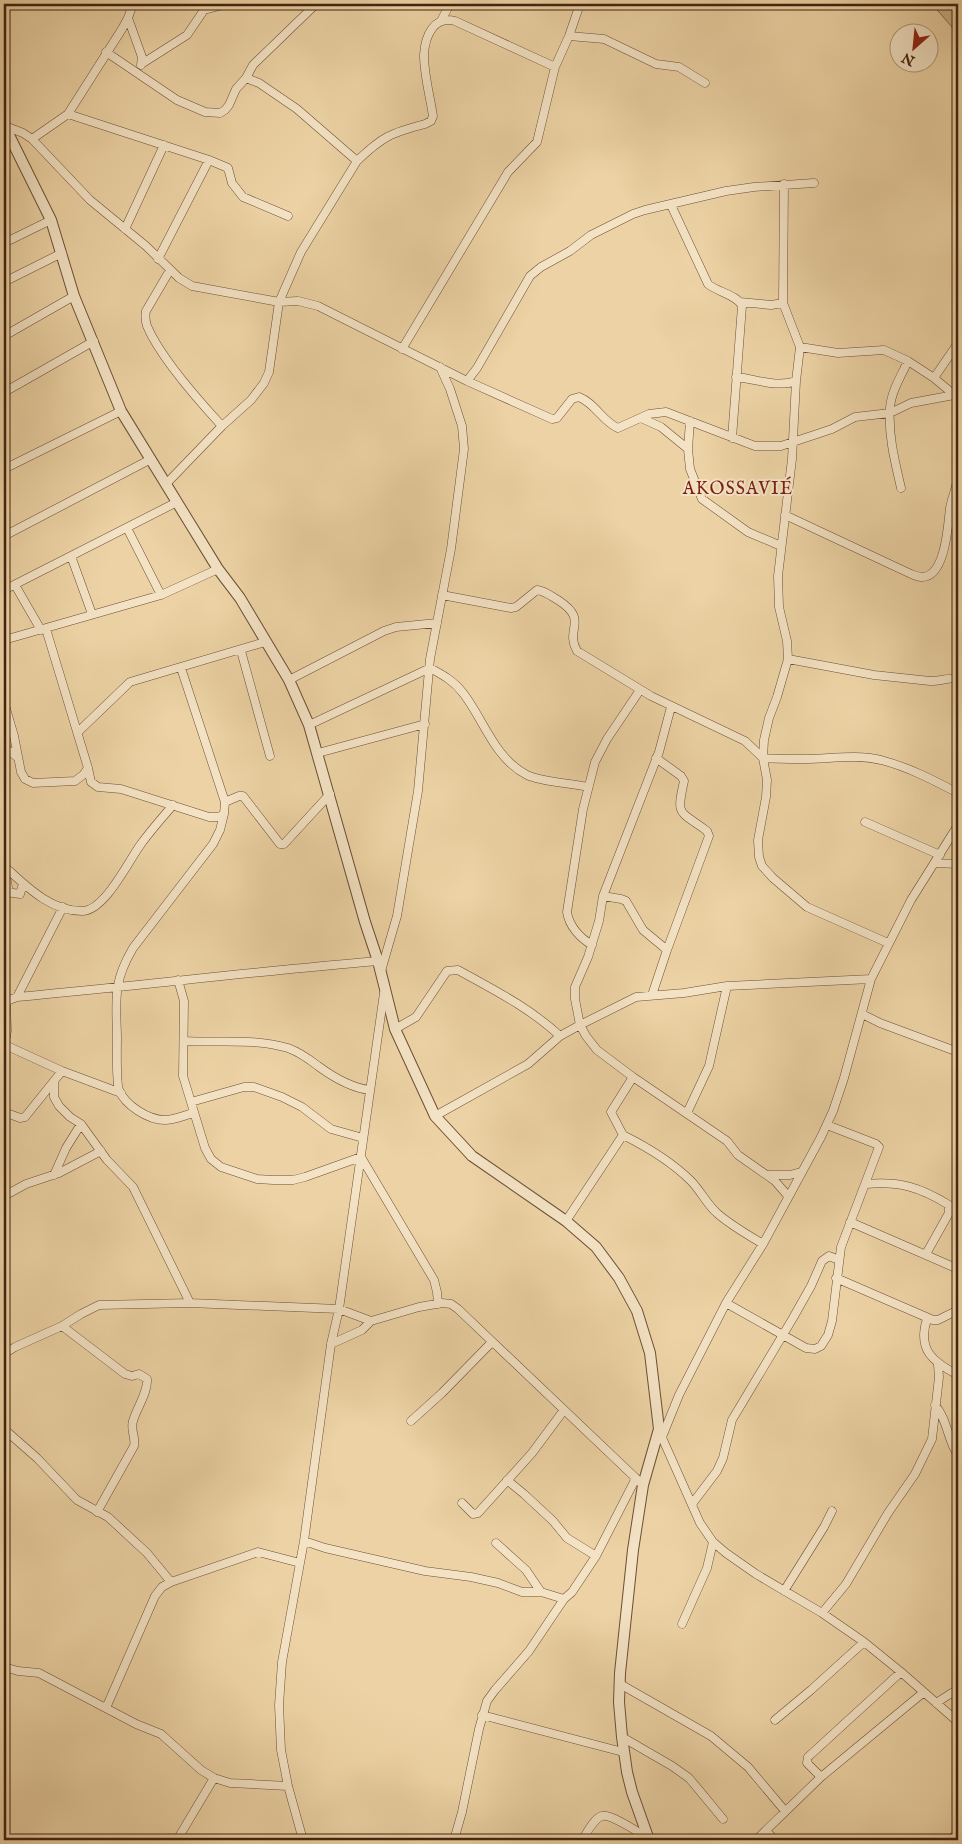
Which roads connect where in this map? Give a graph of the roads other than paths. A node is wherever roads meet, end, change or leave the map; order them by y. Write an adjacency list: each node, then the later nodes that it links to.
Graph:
1 (133, 4): 6 (street)
2 (227, 4): 10 (street)
3 (450, 4): 7 (street)
4 (580, 4): 8 (street)
5 (315, 5): 11 (street)
6 (128, 18): 9 (street); 10 (street)
7 (442, 19): 12 (street); 22 (street)
8 (570, 36): 12 (street); 16 (street)
9 (106, 52): 13 (street); 17 (street)
10 (143, 63): 13 (street)
11 (253, 64): 14 (street); 15 (street)
12 (555, 67): 42 (street)
13 (136, 73): 14 (street)
14 (246, 78): 15 (street)
15 (259, 83): 22 (street)
16 (705, 83)
17 (68, 114): 19 (street); 20 (street)
18 (4, 126): 19 (street); 27 (street)
19 (32, 139): 28 (street)
20 (164, 145): 21 (street); 28 (street)
21 (209, 160): 26 (street); 31 (street)
22 (357, 161): 35 (street)
23 (814, 183): 24 (street)
24 (784, 184): 25 (street); 37 (street)
25 (671, 205): 36 (street); 47 (street)
26 (288, 216)
27 (50, 220): 29 (street); 30 (street)
28 (125, 229): 31 (street)
29 (4, 243)
30 (62, 253): 33 (street); 34 (street)
31 (158, 259): 32 (street)
32 (170, 270): 35 (street); 55 (street)
33 (4, 282)
34 (74, 296): 38 (street); 39 (street)
35 (279, 302): 42 (street); 55 (street)
36 (740, 302): 37 (street); 45 (street)
37 (783, 303): 41 (street)
38 (4, 336)
39 (94, 341): 49 (street); 51 (street)
40 (958, 342): 46 (street)
41 (800, 347): 43 (street); 48 (street)
42 (402, 349): 44 (street)
43 (908, 361): 46 (street); 52 (street)
44 (440, 367): 47 (street); 74 (street)
45 (736, 377): 48 (street); 56 (street)
46 (934, 378): 50 (street)
47 (467, 381): 53 (street)
48 (796, 381): 57 (street)
49 (4, 390)
50 (956, 396): 52 (street)
51 (121, 410): 59 (street); 60 (street)
52 (890, 413): 57 (street); 63 (street)
53 (642, 418): 54 (street); 58 (street)
54 (690, 421): 56 (street); 58 (street)
55 (222, 426): 62 (street)
56 (732, 438): 57 (street)
57 (793, 443): 65 (street)
58 (688, 449): 68 (street)
59 (151, 459): 62 (street); 67 (street)
60 (4, 469)
61 (958, 478): 65 (street)
62 (166, 484): 64 (street)
63 (901, 488)
64 (178, 502): 66 (street); 70 (street)
65 (785, 515): 68 (street)
66 (126, 528): 69 (street); 73 (street)
67 (4, 536)
68 (781, 546): 81 (street)
69 (71, 556): 71 (street); 75 (street)
70 (218, 569): 73 (street); 79 (street)
71 (15, 585): 72 (street); 77 (street)
72 (4, 590)
73 (161, 595): 75 (street)
74 (442, 595): 76 (street); 86 (street)
75 (92, 614): 77 (street)
76 (437, 623): 83 (street); 85 (street)
77 (43, 630): 78 (street); 91 (street)
78 (4, 640)
79 (265, 642): 80 (street); 85 (street)
80 (241, 651): 82 (street); 94 (street)
81 (788, 660): 84 (street); 97 (street)
82 (181, 668): 91 (street); 102 (street)
83 (430, 668): 89 (street); 90 (street); 99 (street)
84 (958, 678)
85 (289, 680): 90 (street)
86 (640, 690): 88 (street); 99 (street)
87 (4, 702): 95 (street)
88 (671, 706): 96 (street); 97 (street)
89 (425, 724): 93 (street); 119 (street)
90 (310, 725): 93 (street)
91 (78, 732): 98 (street)
92 (4, 747): 95 (street)
93 (318, 753): 101 (street)
94 (270, 756)
95 (17, 757): 98 (street)
96 (656, 758): 113 (street); 117 (street)
97 (763, 758): 100 (street); 115 (street)
98 (88, 768): 103 (street)
99 (588, 787): 116 (street)
100 (958, 793)
101 (330, 794): 102 (street); 118 (street)
102 (225, 802): 104 (street)
103 (173, 805): 104 (street); 114 (street)
104 (224, 814): 123 (street)
105 (865, 822): 107 (street)
106 (958, 825): 107 (street)
107 (940, 855): 108 (street)
108 (935, 863): 109 (street); 115 (street)
109 (958, 864)
110 (4, 866): 111 (street); 112 (street)
111 (23, 884): 112 (street); 114 (street)
112 (5, 895)
113 (603, 896): 116 (street); 117 (street)
114 (63, 907): 126 (street)
115 (888, 943): 120 (street)
116 (592, 945): 129 (street)
117 (667, 950): 125 (street)
118 (378, 961): 119 (street); 121 (street)
119 (381, 972): 124 (street)
120 (871, 979): 122 (street); 128 (street)
121 (178, 980): 123 (street); 132 (street)
122 (727, 986): 125 (street); 142 (street)
123 (116, 988): 126 (street); 139 (street)
124 (384, 990): 130 (street); 138 (street)
125 (652, 995): 129 (street)
126 (17, 997): 127 (street)
127 (5, 1001): 133 (street)
128 (862, 1014): 134 (street); 146 (street)
129 (580, 1025): 131 (street); 136 (street)
130 (396, 1029): 131 (street); 144 (street)
131 (560, 1036): 144 (street)
132 (184, 1041): 138 (street); 140 (street)
133 (4, 1046): 135 (street)
134 (958, 1052)
135 (62, 1071): 137 (street); 139 (street)
136 (633, 1078): 142 (street); 147 (street)
137 (54, 1082): 141 (street); 145 (street)
138 (370, 1090): 148 (street)
139 (121, 1093): 143 (street)
140 (191, 1102): 143 (street); 148 (street)
141 (4, 1112)
142 (687, 1112): 153 (street)
143 (194, 1113): 150 (street)
144 (435, 1116): 157 (street)
145 (81, 1124): 149 (street); 152 (street)
146 (827, 1125): 151 (street); 154 (street)
147 (623, 1135): 157 (street); 159 (street)
148 (363, 1138): 150 (street)
149 (101, 1151): 152 (street); 164 (street)
150 (361, 1157): 166 (street); 167 (street)
151 (801, 1172): 153 (street); 156 (street)
152 (54, 1175): 155 (street)
153 (766, 1175): 156 (street)
154 (866, 1184): 158 (street); 160 (street)
155 (4, 1196)
156 (788, 1196): 159 (street)
157 (566, 1220): 182 (street)
158 (850, 1222): 160 (street); 161 (street)
159 (763, 1244): 165 (street)
160 (926, 1254): 162 (street)
161 (839, 1260): 163 (street); 172 (street)
162 (958, 1269)
163 (836, 1278): 169 (street); 172 (street)
164 (190, 1303): 167 (street); 171 (street)
165 (726, 1303): 172 (street); 182 (street)
166 (438, 1304): 170 (street); 173 (street)
167 (339, 1309): 170 (street); 174 (street)
168 (958, 1310): 169 (street)
169 (928, 1319): 176 (street)
170 (371, 1321): 174 (street)
171 (62, 1326): 175 (street); 189 (street)
172 (782, 1335): 187 (street)
173 (492, 1342): 179 (street); 180 (street)
174 (331, 1344): 190 (street)
175 (5, 1350)
176 (938, 1365): 177 (street); 178 (street)
177 (958, 1375)
178 (935, 1405): 183 (street); 199 (street)
179 (564, 1410): 184 (street); 185 (street)
180 (411, 1421)
181 (4, 1429): 189 (street)
182 (660, 1433): 185 (street); 187 (street)
183 (958, 1455)
184 (507, 1480): 186 (street); 193 (street)
185 (640, 1482): 193 (street); 204 (street)
186 (462, 1503)
187 (692, 1504): 191 (street)
188 (832, 1511): 196 (street)
189 (97, 1512): 195 (street)
190 (304, 1541): 194 (street); 197 (street)
191 (713, 1542): 196 (street); 200 (street)
192 (496, 1543): 197 (street)
193 (596, 1556): 198 (street)
194 (300, 1564): 195 (street); 216 (street)
195 (171, 1582): 208 (street)
196 (784, 1591): 199 (street)
197 (541, 1592): 198 (street)
198 (564, 1600): 209 (street)
199 (822, 1613): 201 (street)
200 (682, 1624)
201 (864, 1642): 203 (street); 210 (street)
202 (4, 1667): 208 (street)
203 (901, 1672): 206 (street); 214 (street)
204 (620, 1684): 212 (street); 217 (street)
205 (958, 1690): 207 (street)
206 (924, 1692): 207 (street); 214 (street)
207 (936, 1703): 211 (street)
208 (106, 1708): 215 (street)
209 (482, 1715): 213 (street); 224 (street)
210 (775, 1720)
211 (958, 1722)
212 (622, 1737): 213 (street); 218 (street)
213 (623, 1752): 221 (street)
214 (821, 1777): 217 (street)
215 (214, 1778): 216 (street); 222 (street)
216 (288, 1786): 223 (street)
217 (785, 1811): 219 (street)
218 (723, 1819)
219 (766, 1831): 226 (street); 227 (street)
220 (958, 1833): 228 (street)
221 (649, 1839): 225 (street)
222 (177, 1840)
223 (303, 1840)
224 (454, 1840)
225 (582, 1840)
226 (756, 1840)
227 (775, 1840)
228 (950, 1840)

